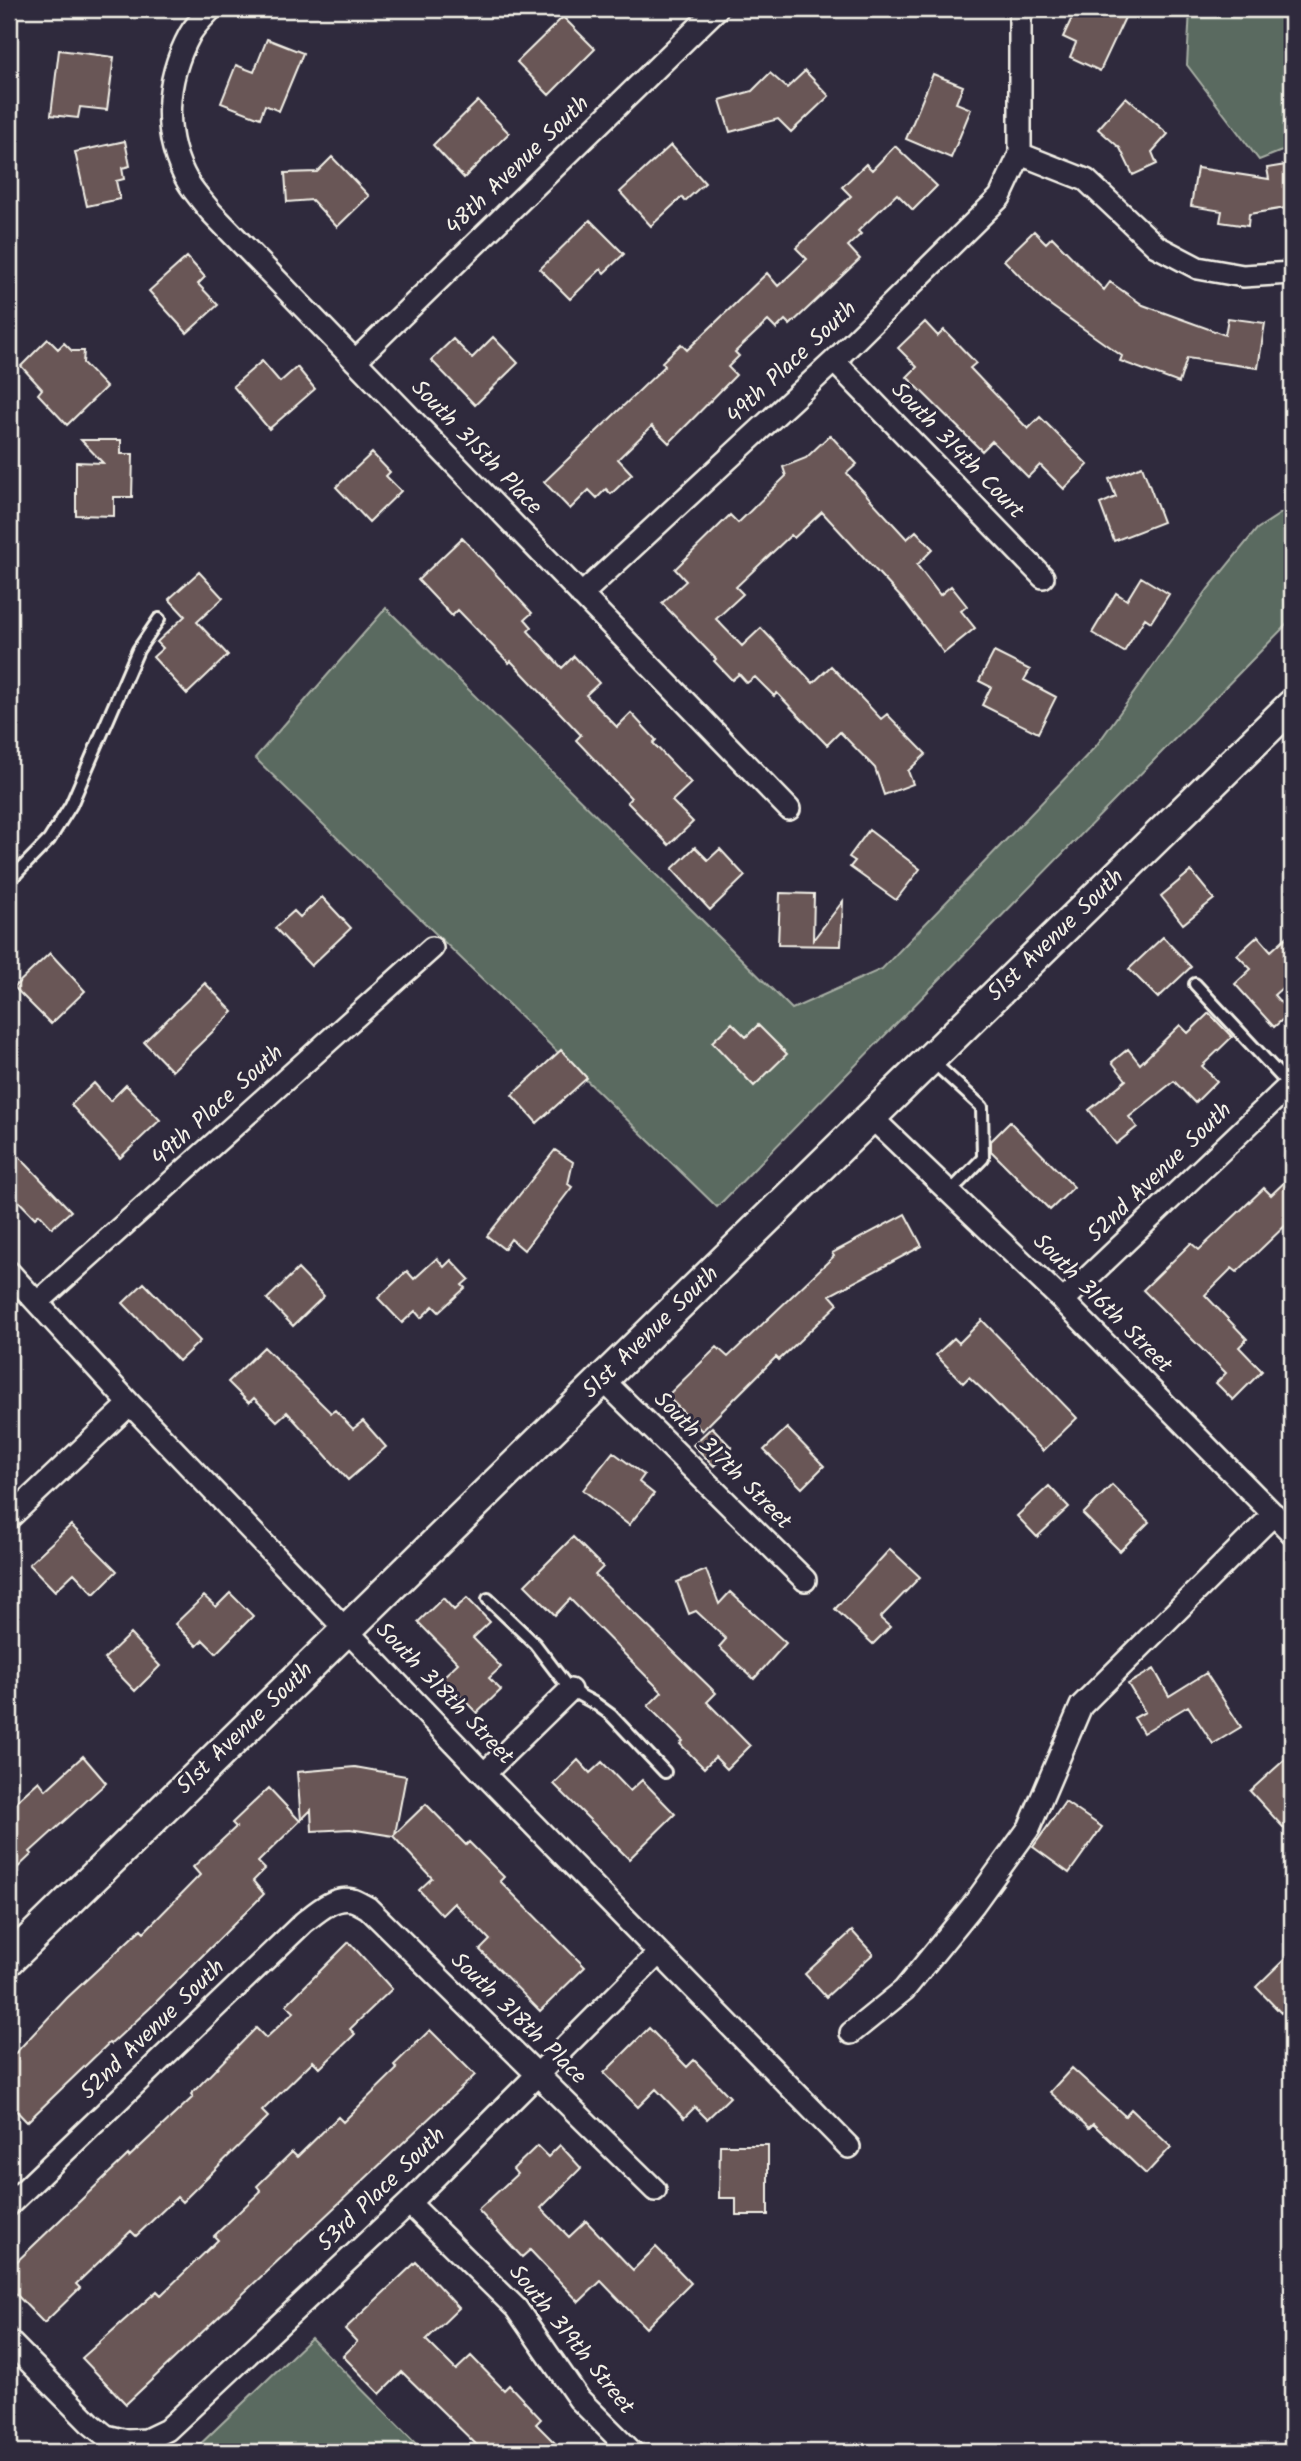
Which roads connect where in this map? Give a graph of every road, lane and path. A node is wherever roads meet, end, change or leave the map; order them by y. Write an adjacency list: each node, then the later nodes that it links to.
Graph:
1 (211, 9): 6 (street, South 315th Place)
2 (717, 9): 6 (street, 48th Avenue South)
3 (1023, 9): 4 (street)
4 (1020, 154): 5 (street); 7 (street, 49th Place South)
5 (1292, 273)
6 (355, 361): 9 (street, South 315th Place)
7 (834, 361): 8 (street, South 314th Court); 9 (street, 49th Place South)
8 (1043, 577)
9 (581, 595): 12 (street, South 315th Place)
10 (159, 619): 13 (lane)
11 (1292, 705): 16 (main road, 51st Avenue South)
12 (789, 809)
13 (9, 881)
14 (432, 948): 22 (street, 49th Place South)
15 (1195, 984): 17 (lane)
16 (930, 1059): 18 (main road, 51st Avenue South); 19 (lane)
17 (1291, 1084): 21 (street, 52nd Avenue South)
18 (871, 1117): 19 (street, South 316th Street); 23 (main road, 51st Avenue South)
19 (950, 1192): 21 (street, South 316th Street)
20 (9, 1272): 22 (street, South 318th Street)
21 (1063, 1301): 25 (street, South 316th Street)
22 (38, 1302): 24 (street, South 318th Street)
23 (603, 1380): 28 (street, South 317th Street); 30 (main road, 51st Avenue South)
24 (130, 1404): 26 (street); 30 (street, South 318th Street)
25 (1274, 1514): 27 (street, South 316th Street); 37 (street)
26 (9, 1518)
27 (1292, 1533)
28 (805, 1580)
29 (488, 1599): 31 (lane)
30 (347, 1630): 33 (street, South 318th Street); 36 (main road, 51st Avenue South)
31 (570, 1690): 32 (lane); 33 (street)
32 (665, 1772)
33 (484, 1774): 35 (street, South 318th Street)
34 (338, 1901): 38 (street, South 318th Place); 42 (street, 52nd Avenue South)
35 (659, 1953): 38 (street, 53rd Place South); 39 (street, South 318th Street)
36 (9, 1960)
37 (851, 2033)
38 (537, 2075): 40 (street, South 318th Place); 41 (street, 53rd Place South)
39 (849, 2147)
40 (655, 2190)
41 (409, 2203): 43 (street, 53rd Place South); 44 (street, South 319th Street)
42 (9, 2205)
43 (9, 2341)
44 (632, 2452)

